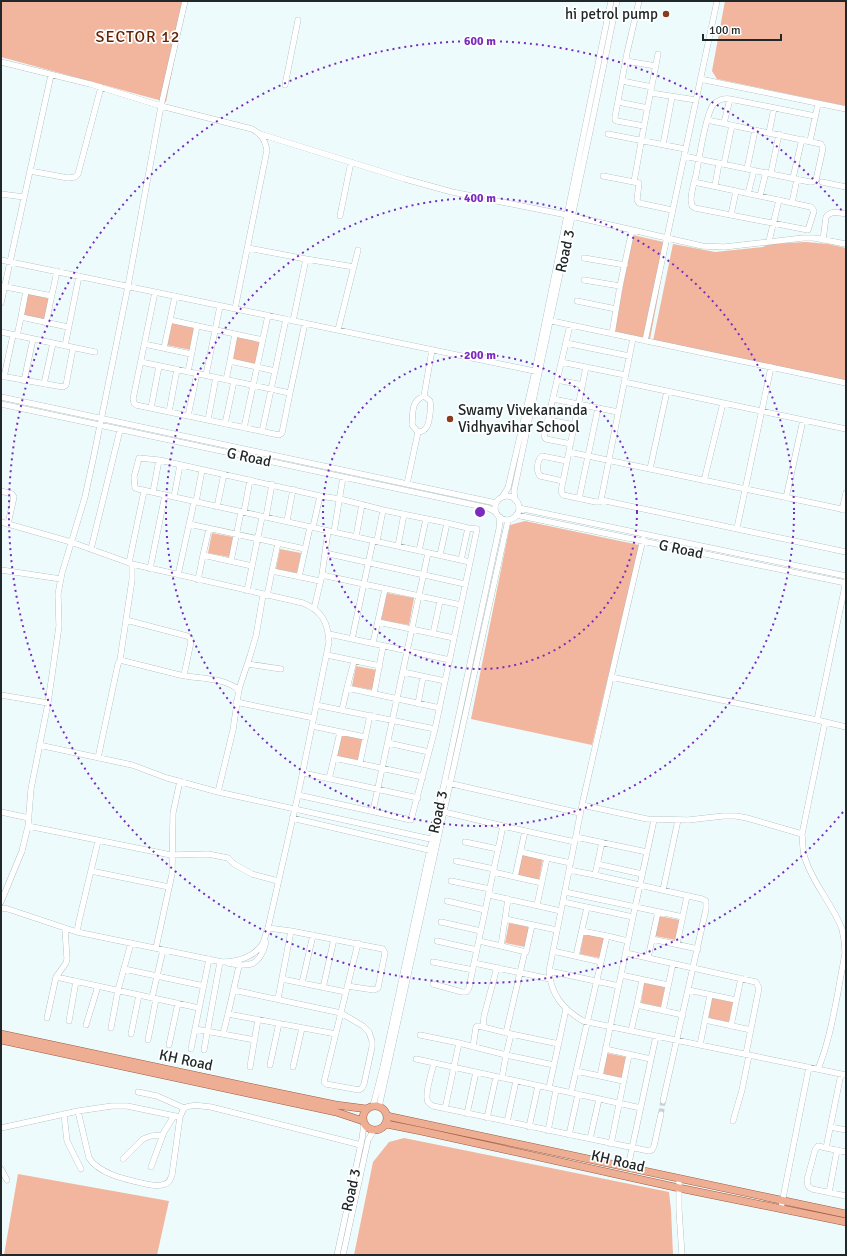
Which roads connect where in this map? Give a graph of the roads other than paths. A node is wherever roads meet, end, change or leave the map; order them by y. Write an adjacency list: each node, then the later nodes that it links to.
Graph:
1 (185, 1): 22 (street)
2 (611, 1): 67 (street, Road 3)
3 (616, 1): 67 (street, Road 3)
4 (640, 1): 8 (street)
5 (717, 1): 12 (street)
6 (298, 20): 14 (street)
7 (658, 54): 10 (street)
8 (626, 60): 10 (street); 13 (street)
9 (1, 62): 11 (street)
10 (656, 66): 16 (street)
11 (51, 75): 15 (street); 47 (street)
12 (700, 79): 19 (street); 21 (street)
13 (622, 81): 16 (street); 20 (street)
14 (284, 85)
15 (101, 88): 22 (street); 47 (street)
16 (651, 90): 17 (street); 23 (street)
17 (672, 97): 19 (street); 39 (street)
18 (730, 99): 24 (street); 27 (street); 28 (street)
19 (696, 100): 40 (street)
20 (618, 102): 23 (street); 30 (street)
21 (818, 104): 25 (street); 26 (street)
22 (161, 106): 33 (street); 86 (street)
23 (648, 108): 30 (street)
24 (774, 108): 26 (street); 32 (street)
25 (846, 109)
26 (815, 116): 38 (street)
27 (707, 120): 28 (street); 42 (street)
28 (724, 123): 29 (street)
29 (732, 125): 31 (street); 44 (street)
30 (644, 126): 37 (street)
31 (755, 130): 32 (street); 45 (street)
32 (769, 132): 35 (street)
33 (260, 134): 43 (street); 74 (street)
34 (608, 134): 37 (street)
35 (779, 134): 36 (street); 48 (street)
36 (802, 139): 38 (street); 50 (street)
37 (642, 140): 39 (street); 51 (street)
38 (810, 141): 50 (street)
39 (663, 145): 40 (street)
40 (685, 149): 41 (street)
41 (684, 156): 42 (street); 63 (street)
42 (699, 159): 44 (street); 52 (street)
43 (351, 162): 66 (street); 67 (street)
44 (722, 163): 45 (street); 54 (street)
45 (748, 169): 46 (street)
46 (754, 170): 48 (street); 58 (street)
47 (30, 171): 60 (street)
48 (768, 173): 50 (street); 59 (street)
49 (603, 176): 51 (street)
50 (795, 179): 62 (street)
51 (634, 182): 63 (street)
52 (694, 182): 54 (street); 65 (street)
53 (822, 182): 55 (street)
54 (715, 186): 56 (street)
55 (846, 187)
56 (736, 191): 58 (street); 65 (street)
57 (1, 194): 60 (street)
58 (748, 194): 59 (street)
59 (760, 196): 61 (street)
60 (24, 197): 79 (street)
61 (779, 200): 62 (street); 68 (street)
62 (792, 203): 68 (street)
63 (672, 210): 70 (street)
64 (846, 214): 71 (street)
65 (731, 215): 68 (street)
66 (340, 216)
67 (570, 216): 69 (street); 101 (street, Road 3)
68 (774, 223): 72 (street)
69 (632, 230): 70 (street); 80 (street)
70 (666, 238): 72 (street); 117 (street)
71 (822, 240): 72 (street); 73 (street)
72 (769, 242)
73 (846, 244)
74 (248, 248): 77 (street); 95 (street)
75 (358, 250): 81 (street)
76 (584, 258): 80 (street)
77 (306, 259): 81 (street); 102 (street)
78 (1, 260): 79 (street)
79 (10, 262): 82 (street); 85 (street)
80 (625, 265): 87 (street)
81 (354, 267): 109 (street)
82 (57, 271): 83 (street); 90 (street)
83 (79, 276): 86 (street); 107 (street)
84 (584, 280): 87 (street)
85 (3, 286): 88 (street); 93 (street)
86 (128, 286): 89 (street); 168 (street)
87 (620, 286): 96 (street)
88 (26, 291): 90 (street); 98 (street)
89 (155, 292): 91 (street); 120 (street)
90 (52, 296): 103 (street)
91 (175, 296): 94 (street); 100 (street)
92 (577, 301): 96 (street)
93 (1, 303)
94 (220, 306): 95 (street); 108 (street)
95 (235, 309): 97 (street)
96 (616, 309): 112 (street)
97 (268, 316): 99 (street); 116 (street)
98 (21, 317): 103 (street); 113 (street)
99 (286, 319): 102 (street); 136 (street)
100 (170, 320): 106 (street); 123 (street)
101 (548, 320): 105 (street); 138 (street, Road 3)
102 (293, 321): 104 (street)
103 (46, 323): 107 (street)
104 (305, 323): 109 (street); 154 (street)
105 (570, 325): 112 (street); 119 (street)
106 (197, 326): 108 (street); 126 (street)
107 (68, 327): 121 (street)
108 (215, 330): 111 (street); 140 (street)
109 (338, 330): 124 (street)
110 (1, 332): 113 (street)
111 (235, 334): 116 (street); 128 (street)
112 (612, 334): 114 (street)
113 (15, 335): 115 (street); 141 (street)
114 (633, 338): 117 (street); 127 (street)
115 (33, 339): 118 (street); 146 (street)
116 (263, 340): 132 (street)
117 (645, 341): 134 (street)
118 (53, 343): 121 (street); 149 (street)
119 (566, 343): 127 (street); 130 (street)
120 (144, 344): 123 (street); 129 (street)
121 (64, 346): 122 (street)
122 (73, 348): 125 (street); 149 (street)
123 (164, 348): 126 (street)
124 (432, 350): 138 (street); 156 (street)
125 (94, 352)
126 (191, 354): 137 (street)
127 (629, 356): 143 (street)
128 (230, 361): 132 (street); 144 (street)
129 (141, 362): 131 (street); 162 (street)
130 (561, 362): 133 (street); 145 (street)
131 (159, 366): 135 (street); 162 (street)
132 (258, 367): 136 (street); 151 (street)
133 (586, 367): 143 (street); 150 (street)
134 (771, 367): 148 (street); 164 (street)
135 (178, 369): 137 (street); 165 (street)
136 (274, 371): 152 (street)
137 (188, 372): 139 (street)
138 (537, 372): 205 (street, Road 3); 209 (street, Road 3)
139 (197, 374): 140 (street); 167 (street)
140 (206, 375): 142 (street)
141 (2, 377): 146 (street)
142 (216, 377): 144 (street); 169 (street)
143 (625, 378): 153 (street); 166 (street)
144 (226, 380): 147 (street)
145 (557, 380): 150 (street); 158 (street)
146 (24, 381): 149 (street)
147 (234, 381): 151 (street); 172 (street)
148 (846, 383)
149 (44, 384)
150 (583, 385): 160 (street)
151 (254, 386): 152 (street); 175 (street)
152 (271, 389): 154 (street); 178 (street)
153 (666, 391): 159 (street); 187 (street)
154 (290, 393): 178 (street)
155 (1, 394): 157 (street)
156 (424, 396): 179 (street); 179 (street)
157 (4, 398): 168 (street, G Road)
158 (553, 399): 160 (street); 170 (street)
159 (722, 403): 164 (street); 192 (street)
160 (579, 404): 163 (street); 174 (street)
161 (2, 405): 173 (street, G Road)
162 (151, 408): 165 (street)
163 (598, 408): 166 (street); 182 (street)
164 (762, 411): 171 (street); 197 (street)
165 (169, 412): 167 (street)
166 (618, 412): 184 (street)
167 (188, 416): 169 (street)
168 (101, 418): 173 (street); 195 (street, G Road)
169 (208, 420): 172 (street)
170 (548, 420): 174 (street); 180 (street)
171 (803, 420): 177 (street); 207 (street)
172 (225, 424): 175 (street)
173 (100, 425): 176 (street, G Road); 242 (street)
174 (574, 426): 180 (street)
175 (244, 428): 178 (street)
176 (120, 430): 190 (street, G Road); 245 (street)
177 (846, 430)
178 (262, 432)
179 (418, 432): 195 (street)
180 (571, 444): 181 (street)
181 (569, 452): 182 (street); 185 (street)
182 (588, 456): 184 (street); 208 (street)
183 (159, 460): 186 (street); 199 (street); 200 (street)
184 (608, 460): 187 (street); 210 (street)
185 (567, 461): 193 (street); 193 (street)
186 (180, 465): 188 (street); 204 (street)
187 (650, 469): 192 (street)
188 (202, 470): 189 (street); 211 (street)
189 (224, 474): 191 (street); 214 (street)
190 (343, 477): 206 (street); 219 (street, G Road)
191 (250, 480): 194 (street); 218 (street)
192 (704, 480): 197 (street)
193 (563, 481): 208 (street)
194 (272, 484): 196 (street); 222 (street)
195 (406, 484): 212 (street, G Road)
196 (294, 489): 203 (street); 226 (street)
197 (745, 489): 207 (street); 234 (street)
198 (1, 491): 229 (street)
199 (144, 491): 200 (street); 256 (street)
200 (153, 492): 202 (street)
201 (846, 493): 217 (street)
202 (165, 495): 204 (street); 259 (street)
203 (320, 496): 206 (street); 231 (street)
204 (174, 497): 211 (street)
205 (502, 497): 209 (street); 212 (street)
206 (340, 498): 213 (street); 235 (street)
207 (786, 498): 217 (street)
208 (579, 499): 210 (street)
209 (516, 500): 215 (street)
210 (601, 500): 234 (street)
211 (195, 502): 214 (street); 230 (street)
212 (496, 503): 219 (street)
213 (362, 504): 216 (street); 238 (street)
214 (217, 507): 218 (street)
215 (518, 508): 221 (street); 237 (street, G Road)
216 (383, 510): 220 (street); 240 (street)
217 (844, 510)
218 (243, 512): 222 (street); 236 (street)
219 (496, 512): 223 (street)
220 (404, 514): 224 (street); 244 (street)
221 (516, 515): 225 (street); 241 (street, G Road)
222 (264, 517): 226 (street); 239 (street)
223 (500, 517): 225 (street); 334 (street, Road 3)
224 (426, 519): 228 (street); 247 (street)
225 (508, 520): 334 (street, Road 3)
226 (287, 521): 231 (street)
227 (1, 522): 229 (street)
228 (447, 523): 233 (street); 252 (street)
229 (8, 524): 242 (street)
230 (189, 524): 232 (street); 262 (street)
231 (312, 527): 235 (street); 246 (street)
232 (209, 528): 236 (street); 251 (street)
233 (468, 528): 253 (street); 255 (street)
234 (737, 528): 248 (street)
235 (331, 532): 238 (street); 249 (street)
236 (236, 534): 239 (street); 254 (street)
237 (644, 534): 241 (street); 265 (street, G Road)
238 (356, 537): 240 (street)
239 (258, 539): 243 (street); 258 (street)
240 (375, 541): 244 (street); 257 (street)
241 (642, 541): 270 (street, G Road); 299 (street)
242 (71, 542): 245 (street); 267 (street)
243 (278, 543): 246 (street); 261 (street)
244 (398, 546): 247 (street)
245 (91, 549): 256 (street)
246 (305, 549): 266 (street)
247 (419, 551): 250 (street)
248 (846, 552)
249 (325, 553): 257 (street); 263 (street)
250 (428, 553): 252 (street); 264 (street)
251 (203, 555): 254 (street); 268 (street)
252 (440, 555): 253 (street)
253 (461, 560): 255 (street)
254 (231, 561): 258 (street)
255 (470, 562): 272 (street)
256 (130, 563): 259 (street); 280 (street)
257 (368, 563): 264 (street); 271 (street)
258 (252, 566): 274 (street)
259 (150, 568): 262 (street)
260 (1, 570): 267 (street)
261 (272, 571): 266 (street); 275 (street)
262 (178, 575): 268 (street)
263 (322, 575): 269 (street); 271 (street)
264 (424, 575): 272 (street); 276 (street)
265 (846, 576)
266 (299, 577): 269 (street)
267 (61, 579): 307 (street)
268 (198, 580): 274 (street)
269 (320, 581): 279 (street)
270 (846, 582): 316 (street)
271 (364, 584): 273 (street); 286 (street)
272 (465, 584): 278 (street)
273 (384, 589): 276 (street); 281 (street)
274 (247, 591): 275 (street)
275 (265, 595): 279 (street); 294 (street)
276 (419, 596): 277 (street); 282 (street)
277 (440, 601): 278 (street); 284 (street)
278 (461, 605): 285 (street)
279 (314, 609): 283 (street)
280 (126, 620): 291 (street); 298 (street)
281 (378, 622): 282 (street); 287 (street)
282 (412, 629): 284 (street); 289 (street)
283 (328, 634): 286 (street); 290 (street)
284 (433, 634): 285 (street)
285 (454, 638): 292 (street)
286 (352, 639): 287 (street)
287 (373, 644): 288 (street)
288 (383, 646): 289 (street); 295 (street)
289 (407, 651): 292 (street); 297 (street)
290 (326, 655): 293 (street); 310 (street)
291 (120, 660): 298 (street); 326 (street)
292 (450, 660): 301 (street)
293 (354, 661): 295 (street); 302 (street)
294 (248, 664): 296 (street); 303 (street)
295 (380, 666): 304 (street)
296 (281, 669)
297 (403, 672): 300 (street); 306 (street)
298 (184, 675): 303 (street)
299 (611, 676): 316 (street); 339 (street)
300 (424, 677): 301 (street); 309 (street)
301 (445, 681): 311 (street)
302 (347, 688): 304 (street); 312 (street)
303 (239, 690): 308 (street)
304 (374, 694): 306 (street)
305 (1, 695): 307 (street)
306 (397, 699): 309 (street); 315 (street)
307 (48, 702): 324 (street)
308 (236, 702): 314 (street); 336 (street)
309 (418, 704): 311 (street)
310 (316, 705): 312 (street); 314 (street)
311 (440, 708): 320 (street)
312 (342, 710): 313 (street)
313 (370, 715): 315 (street); 322 (street)
314 (314, 718): 318 (street)
315 (393, 720): 320 (street); 323 (street)
316 (817, 720): 317 (street)
317 (825, 722): 319 (street); 352 (street)
318 (312, 726): 321 (street); 330 (street)
319 (846, 727)
320 (435, 729): 325 (street)
321 (340, 732): 322 (street); 327 (street)
322 (365, 737): 328 (street)
323 (388, 743): 325 (street); 329 (street)
324 (39, 745): 326 (street); 345 (street)
325 (429, 752): 331 (street)
326 (98, 758): 333 (street)
327 (334, 758): 328 (street); 332 (street)
328 (360, 763): 329 (street)
329 (383, 768): 331 (street); 335 (street)
330 (303, 773): 332 (street); 337 (street)
331 (423, 777): 338 (street)
332 (330, 779): 335 (street)
333 (180, 781): 336 (street); 362 (street)
334 (448, 783): 343 (street, Road 3); 344 (street); 353 (street, Road 3)
335 (378, 790): 338 (street); 341 (street)
336 (218, 792): 340 (street)
337 (298, 795): 340 (street); 341 (street)
338 (418, 798): 341 (street)
339 (582, 805): 344 (street); 347 (street)
340 (295, 809): 346 (street); 353 (street)
341 (373, 811)
342 (1, 812): 345 (street)
343 (444, 812): 350 (street); 353 (street, Road 3)
344 (580, 813): 354 (street)
345 (29, 818): 349 (street)
346 (292, 818): 359 (street); 373 (street)
347 (654, 820): 348 (street); 361 (street)
348 (678, 820): 352 (street); 378 (street)
349 (28, 826): 355 (street); 384 (street)
350 (503, 826): 351 (street); 358 (street)
351 (525, 831): 354 (street); 360 (street)
352 (802, 834): 405 (street)
353 (435, 840): 359 (street, Road 3)
354 (575, 840): 357 (street); 365 (street)
355 (98, 841): 362 (street); 368 (street)
356 (465, 842): 358 (street)
357 (602, 842): 361 (street); 366 (street)
358 (498, 849): 369 (street)
359 (432, 851): 535 (street, Road 3)
360 (521, 852): 363 (street); 372 (street)
361 (647, 852): 370 (street)
362 (171, 855): 373 (street); 377 (street)
363 (547, 858): 365 (street); 375 (street)
364 (456, 861): 369 (street)
365 (570, 863): 367 (street)
366 (597, 864): 370 (street); 371 (street)
367 (569, 870): 371 (street); 380 (street)
368 (91, 871): 377 (street); 404 (street)
369 (494, 871): 372 (street); 379 (street)
370 (642, 874): 376 (street)
371 (595, 875): 376 (street)
372 (516, 877): 375 (street)
373 (278, 881): 399 (street)
374 (451, 881): 379 (street)
375 (542, 883): 386 (street)
376 (640, 885): 378 (street); 388 (street)
377 (169, 887): 417 (street)
378 (663, 890): 381 (street)
379 (489, 892): 382 (street); 390 (street)
380 (565, 892): 385 (street); 388 (street)
381 (687, 896): 394 (street); 418 (street)
382 (508, 899): 386 (street); 395 (street)
383 (447, 901): 390 (street)
384 (1, 902)
385 (562, 902): 387 (street); 391 (street)
386 (537, 905): 391 (street)
387 (587, 907): 393 (street); 403 (street)
388 (635, 907): 392 (street); 393 (street)
389 (1, 908): 398 (street)
390 (486, 910): 402 (street)
391 (561, 911): 401 (street)
392 (658, 912): 394 (street); 409 (street)
393 (633, 917): 412 (street)
394 (683, 917): 415 (street)
395 (505, 919): 397 (street); 416 (street)
396 (441, 922): 402 (street)
397 (532, 925): 401 (street); 421 (street)
398 (65, 928): 404 (street); 442 (street)
399 (268, 928): 400 (street); 427 (street); 433 (street)
400 (291, 930): 406 (street); 444 (street)
401 (557, 930): 422 (street)
402 (481, 931): 411 (street)
403 (582, 931): 407 (street); 424 (street)
404 (77, 932): 413 (street)
405 (845, 933): 432 (street)
406 (312, 935): 408 (street); 449 (street)
407 (607, 936): 412 (street); 430 (street)
408 (334, 939): 414 (street); 455 (street)
409 (652, 939): 415 (street); 425 (street)
410 (436, 941): 420 (street)
411 (479, 941): 416 (street); 420 (street)
412 (628, 941): 423 (street)
413 (131, 943): 417 (street); 436 (street)
414 (358, 944): 456 (street); 456 (street)
415 (677, 944): 418 (street)
416 (500, 946): 421 (street)
417 (156, 948): 419 (street)
418 (698, 949): 435 (street)
419 (163, 950): 426 (street); 441 (street)
420 (477, 950): 429 (street)
421 (525, 951): 439 (street)
422 (553, 951): 424 (street); 438 (street)
423 (626, 953): 425 (street); 440 (street)
424 (576, 956): 430 (street)
425 (648, 958): 431 (street)
426 (209, 959): 427 (street); 453 (street)
427 (221, 962): 433 (street); 487 (street)
428 (433, 962): 437 (street)
429 (474, 962): 434 (street); 437 (street)
430 (602, 962): 448 (street)
431 (673, 963): 435 (street); 451 (street)
432 (845, 963): 520 (street)
433 (239, 966): 458 (street)
434 (497, 967): 439 (street); 482 (street)
435 (693, 968): 443 (street); 459 (street)
436 (124, 970): 441 (street); 457 (street)
437 (472, 970): 450 (street)
438 (549, 971): 445 (street); 448 (street)
439 (519, 972): 445 (street); 489 (street)
440 (621, 975): 446 (street); 454 (street)
441 (157, 976): 453 (street); 462 (street)
442 (56, 977): 447 (street); 473 (street)
443 (741, 978): 464 (street); 486 (street)
444 (282, 979): 449 (street); 463 (street)
445 (550, 979): 468 (street)
446 (642, 980): 451 (street); 466 (street)
447 (76, 981): 452 (street); 475 (street)
448 (597, 982): 454 (street); 477 (street)
449 (302, 983): 455 (street)
450 (433, 984)
451 (668, 985): 469 (street)
452 (98, 986): 457 (street); 479 (street)
453 (204, 986): 467 (street)
454 (619, 986): 480 (street)
455 (324, 988): 456 (street)
456 (347, 989): 470 (street)
457 (118, 990): 460 (street); 483 (street)
458 (233, 990): 463 (street); 471 (street)
459 (688, 990): 461 (street); 472 (street)
460 (140, 995): 462 (street); 491 (street)
461 (710, 995): 464 (street); 476 (street)
462 (154, 998): 465 (street); 497 (street)
463 (278, 999): 470 (street)
464 (736, 1000): 481 (street)
465 (178, 1003): 467 (street); 502 (street)
466 (637, 1005): 469 (street); 488 (street)
467 (200, 1008): 485 (street)
468 (566, 1009): 477 (street); 501 (street)
469 (663, 1011): 472 (street)
470 (341, 1013): 493 (street); 493 (street)
471 (228, 1014): 474 (street); 492 (street)
472 (683, 1015): 499 (street)
473 (47, 1018)
474 (258, 1019): 478 (street); 498 (street)
475 (69, 1020)
476 (705, 1020): 481 (street); 503 (street)
477 (587, 1022): 480 (street); 521 (street)
478 (279, 1023): 484 (street); 514 (street)
479 (86, 1025)
480 (610, 1026): 488 (street); 506 (street)
481 (731, 1026): 486 (street)
482 (483, 1027): 489 (street); 504 (street)
483 (111, 1028)
484 (302, 1028): 493 (street); 518 (street)
485 (195, 1029): 487 (street); 505 (street)
486 (751, 1030): 510 (street)
487 (207, 1031): 492 (street); 507 (street)
488 (631, 1031): 495 (street)
489 (509, 1033): 501 (street); 509 (street)
490 (1, 1034): 535 (main road, KH Road)
491 (131, 1034)
492 (223, 1034): 498 (street)
493 (336, 1034)
494 (420, 1035): 500 (street)
495 (656, 1036): 499 (street); 512 (street)
496 (1, 1040): 547 (main road, KH Road)
497 (148, 1040)
498 (255, 1040): 516 (street)
499 (677, 1040): 503 (street); 533 (street)
500 (459, 1043): 504 (street); 519 (street)
501 (559, 1044): 515 (street)
502 (169, 1045)
503 (700, 1045): 510 (street)
504 (473, 1047): 509 (street)
505 (191, 1049)
506 (605, 1049): 508 (street); 524 (street)
507 (204, 1050)
508 (629, 1054): 512 (street); 527 (street)
509 (506, 1055): 515 (street); 525 (street)
510 (747, 1055): 517 (street); 546 (street)
511 (416, 1059): 513 (street)
512 (651, 1059): 537 (street)
513 (434, 1063): 519 (street); 538 (street)
514 (270, 1065)
515 (554, 1065): 529 (street)
516 (250, 1067)
517 (809, 1067): 520 (street); 575 (street)
518 (292, 1068)
519 (454, 1068): 522 (street); 538 (street)
520 (818, 1069): 523 (street)
521 (576, 1071): 524 (street); 531 (street)
522 (476, 1072): 525 (street); 541 (street)
523 (844, 1075): 551 (street)
524 (600, 1076): 527 (street)
525 (499, 1077): 526 (street); 545 (street)
526 (516, 1081): 528 (street); 548 (street)
527 (624, 1081): 534 (street)
528 (538, 1086): 529 (street); 550 (street)
529 (553, 1089): 531 (street); 555 (street)
530 (138, 1092): 536 (street)
531 (575, 1094): 532 (street); 556 (street)
532 (598, 1099): 534 (street); 558 (street)
533 (663, 1101)
534 (619, 1103): 537 (street); 559 (street)
535 (373, 1107): 543 (main road); 547 (main road)
536 (184, 1108): 544 (street); 560 (street)
537 (641, 1108): 561 (street)
538 (445, 1109): 541 (street)
539 (78, 1111): 540 (street); 544 (street); 544 (street)
540 (64, 1114): 552 (street); 568 (street)
541 (467, 1114): 545 (street)
542 (661, 1114): 561 (street)
543 (387, 1116): 549 (main road); 567 (main road, KH Road)
544 (177, 1117): 557 (street)
545 (487, 1118): 548 (street)
546 (732, 1121)
547 (364, 1122): 553 (main road); 560 (street, Road 3)
548 (507, 1122): 550 (street)
549 (386, 1124): 553 (main road); 572 (main road, KH Road)
550 (529, 1127): 555 (street)
551 (830, 1127): 554 (street); 562 (street)
552 (1, 1128)
553 (374, 1130): 580 (street, Road 3)
554 (846, 1130)
555 (548, 1131): 556 (street)
556 (569, 1135): 558 (street)
557 (163, 1136): 565 (street); 566 (street)
558 (590, 1139): 559 (street)
559 (611, 1144): 561 (street)
560 (360, 1145): 579 (street, Road 3)
561 (632, 1148): 567 (street)
562 (826, 1148): 563 (street); 573 (street)
563 (837, 1150): 564 (street); 573 (street)
564 (846, 1152)
565 (123, 1158)
566 (151, 1167)
567 (628, 1167): 570 (main road, KH Road)
568 (81, 1168)
569 (1, 1169): 571 (street)
570 (679, 1178): 572 (street); 575 (main road, KH Road)
571 (6, 1180)
572 (679, 1188): 576 (main road, KH Road); 581 (street)
573 (829, 1193): 574 (street)
574 (846, 1196)
575 (782, 1200): 576 (street); 577 (main road, KH Road)
576 (780, 1208): 578 (main road, KH Road)
577 (846, 1214)
578 (846, 1222)
579 (337, 1255)
580 (343, 1255)
581 (682, 1255)

